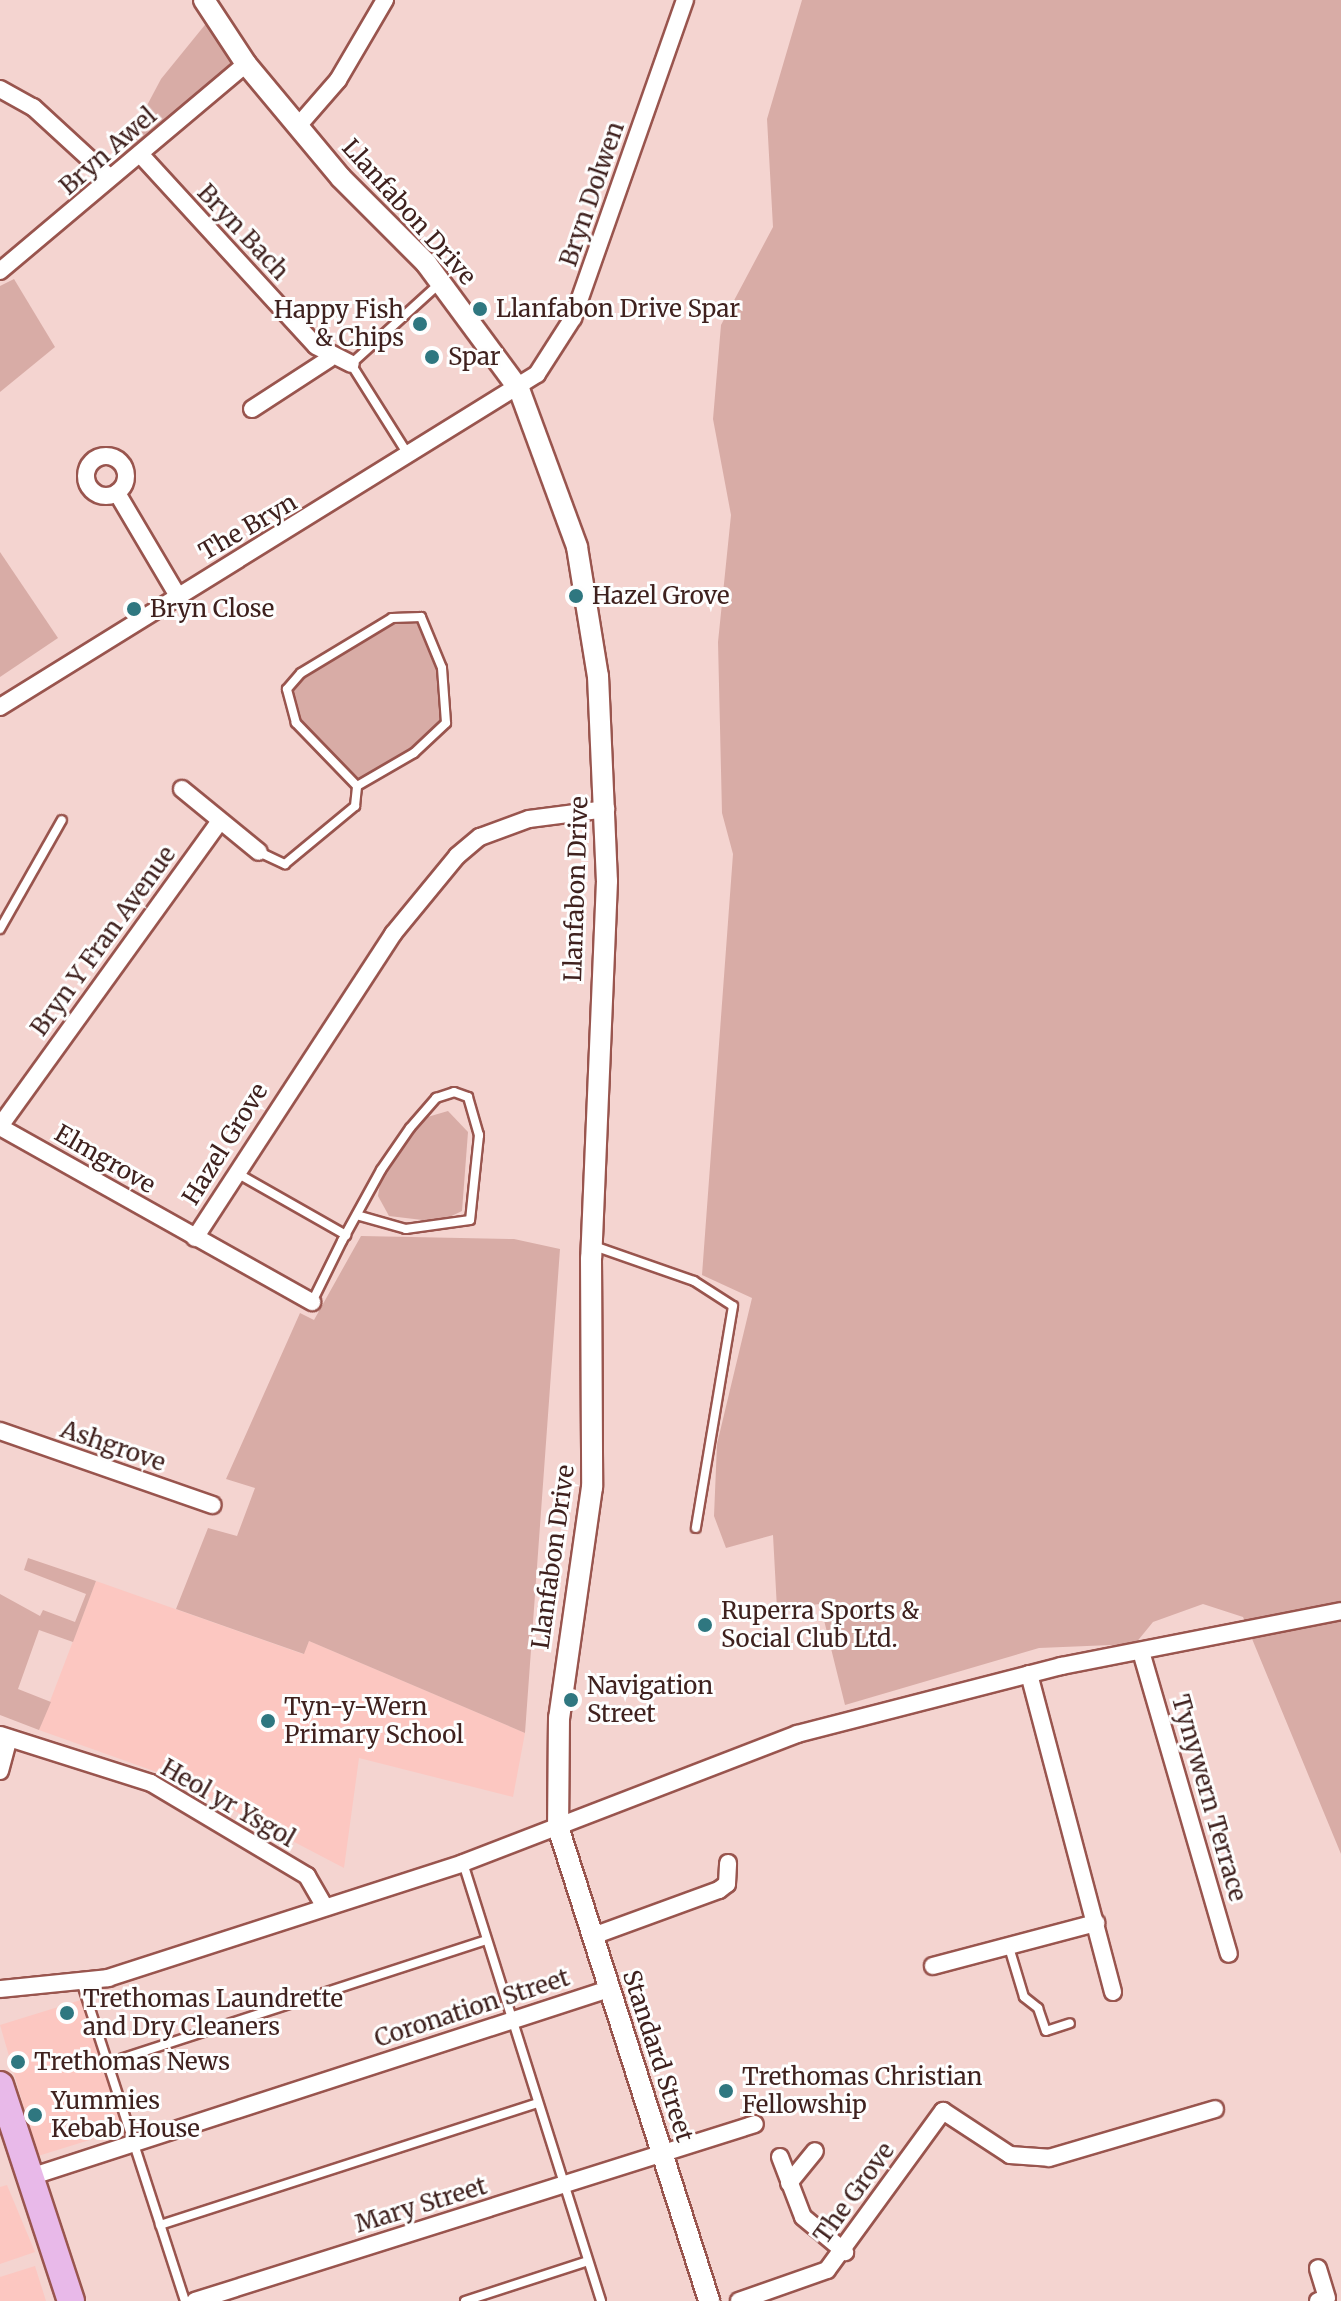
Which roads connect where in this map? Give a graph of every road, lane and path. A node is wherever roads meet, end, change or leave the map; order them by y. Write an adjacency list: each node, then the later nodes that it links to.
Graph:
1 (204, 0): 4 (street, Llanfabon Drive)
2 (385, 0): 6 (street)
3 (685, 0): 13 (street, Bryn Dolwen)
4 (246, 64): 6 (street, Llanfabon Drive); 7 (street, Bryn Awel)
5 (0, 89): 8 (street)
6 (298, 126): 10 (street, Llanfabon Drive)
7 (140, 154): 8 (street, Bryn Awel); 11 (street, Bryn Bach)
8 (109, 177): 9 (street, Bryn Awel)
9 (0, 271)
10 (441, 282): 12 (lane); 13 (street, Llanfabon Drive)
11 (329, 359): 12 (street); 14 (street)
12 (351, 364): 15 (lane)
13 (519, 389): 15 (street, The Bryn); 21 (street, Llanfabon Drive)
14 (252, 409)
15 (409, 456): 17 (street, The Bryn)
16 (117, 493): 17 (street)
17 (178, 596): 18 (street, The Bryn)
18 (0, 707)
19 (357, 786): 19 (lane); 24 (lane)
20 (182, 789): 23 (street)
21 (606, 809): 27 (street, Hazel Grove); 31 (street, Llanfabon Drive)
22 (62, 820): 25 (lane)
23 (218, 824): 24 (street); 26 (street, Bryn Y Fran Avenue)
24 (259, 852)
25 (0, 929)
26 (0, 1127): 30 (street, Elmgrove)
27 (233, 1171): 29 (lane); 30 (street, Hazel Grove)
28 (357, 1215): 28 (lane); 29 (lane)
29 (346, 1235): 32 (lane)
30 (195, 1238): 32 (street, Elmgrove)
31 (593, 1246): 35 (lane); 41 (street, Llanfabon Drive)
32 (312, 1302)
33 (0, 1431): 34 (street, Ashgrove)
34 (212, 1505)
35 (696, 1528)
36 (1341, 1611): 37 (street)
37 (1142, 1655): 38 (street); 49 (street, Tynywern Terrace)
38 (1029, 1674): 41 (street); 45 (street)
39 (5, 1736): 40 (street); 44 (street, Heol yr Ysgol)
40 (0, 1771)
41 (558, 1827): 42 (street); 46 (street, Standard Street)
42 (463, 1863): 44 (street); 47 (lane)
43 (728, 1863): 46 (street)
44 (324, 1906): 51 (street)
45 (1096, 1923): 48 (street); 54 (street)
46 (593, 1936): 53 (street, Standard Street)
47 (487, 1940): 55 (lane); 57 (lane)
48 (1007, 1943): 50 (street); 56 (lane)
49 (1229, 1954)
50 (933, 1966)
51 (82, 1984): 52 (street); 57 (lane)
52 (0, 1989)
53 (609, 1989): 55 (street, Coronation Street); 64 (street, Standard Street)
54 (1113, 1992)
55 (512, 2020): 59 (lane); 62 (street, Coronation Street)
56 (1070, 2023)
57 (108, 2063): 62 (lane)
58 (0, 2085): 66 (main road)
59 (538, 2103): 68 (lane); 69 (lane)
60 (1215, 2109): 70 (street, The Grove)
61 (755, 2124): 64 (street, Mary Street)
62 (133, 2143): 66 (street, Coronation Street); 69 (lane)
63 (815, 2151): 67 (street)
64 (662, 2154): 68 (street, Mary Street); 78 (street, Standard Street)
65 (780, 2157): 67 (street)
66 (30, 2177): 73 (main road)
67 (789, 2183): 70 (street)
68 (564, 2185): 71 (lane); 75 (street, Mary Street)
69 (160, 2225): 74 (lane)
70 (845, 2252): 79 (street, The Grove)
71 (588, 2261): 76 (lane); 77 (lane)
72 (1318, 2268): 80 (street)
73 (71, 2301)
74 (185, 2301)
75 (195, 2301)
76 (465, 2301)
77 (601, 2301)
78 (709, 2301)
79 (739, 2301)
80 (1318, 2301)

